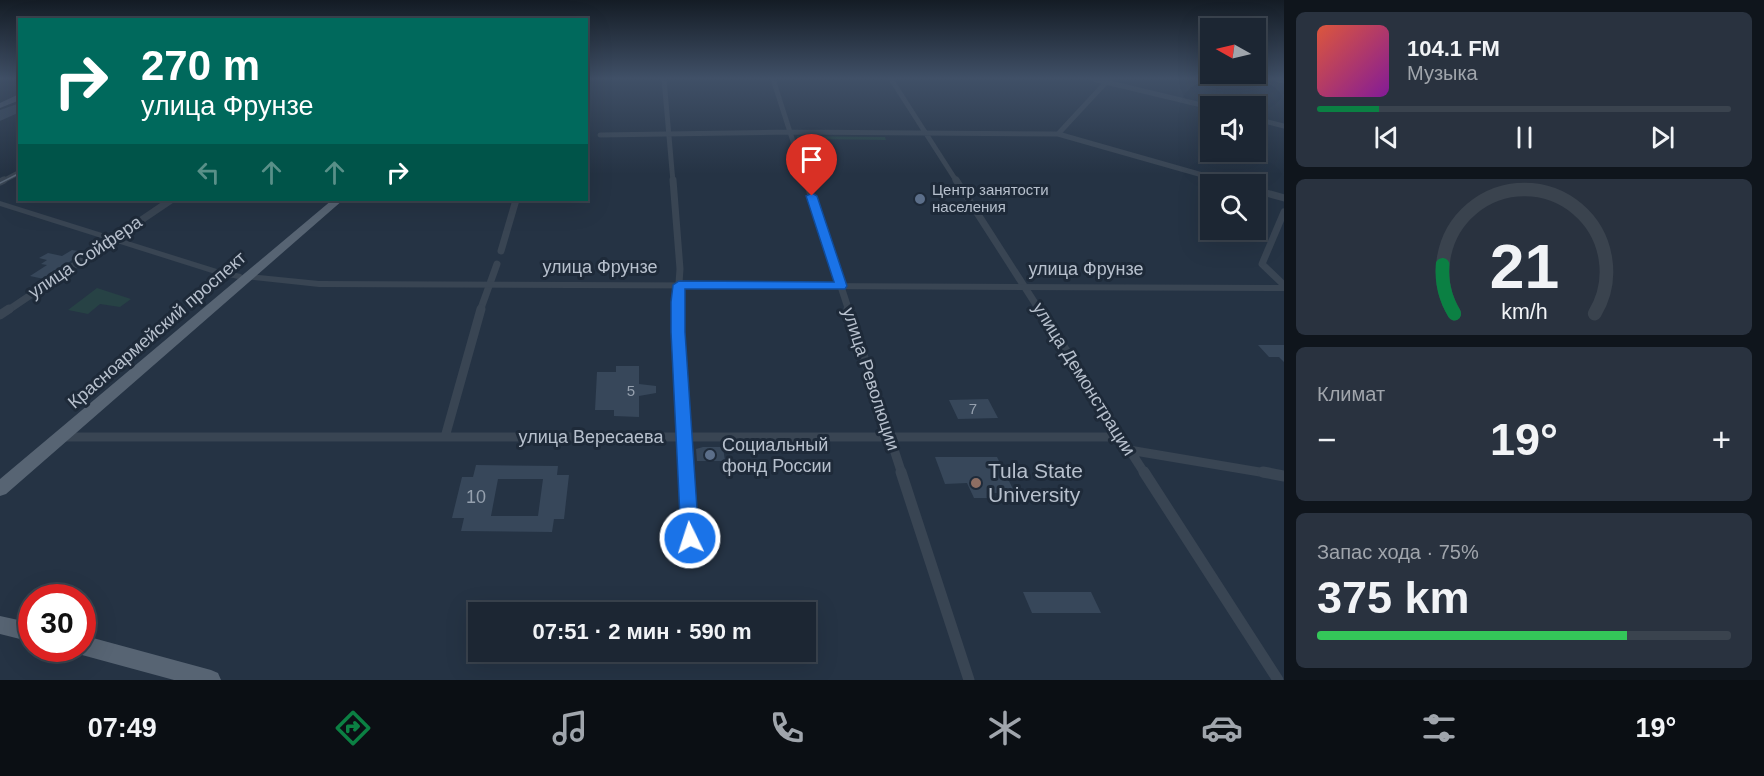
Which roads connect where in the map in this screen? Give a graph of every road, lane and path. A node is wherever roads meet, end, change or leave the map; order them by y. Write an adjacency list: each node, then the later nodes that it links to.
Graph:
1 (667, 111): 8 (street)
2 (783, 111): 7 (street, улица Революции)
3 (912, 111): 9 (street, улица Демонстрации)
4 (1080, 111): 10 (street)
5 (1266, 121): 6 (street)
6 (1284, 126)
7 (790, 132): 8 (street); 9 (street); 29 (street, улица Революции)
8 (669, 134): 11 (street); 28 (street)
9 (926, 134): 10 (street); 30 (street, улица Демонстрации)
10 (1058, 134): 13 (street)
11 (600, 135)
12 (18, 173): 14 (street)
13 (1200, 174)
14 (0, 182)
15 (1266, 193): 16 (street)
16 (1284, 198)
17 (170, 201): 23 (street, улица Сойфера)
18 (327, 201): 26 (main road, Красноармейский проспект)
19 (337, 201): 26 (main road, Красноармейский проспект)
20 (516, 201): 24 (street)
21 (3, 203): 23 (street, улица Фрунзе)
22 (1284, 212): 31 (street)
23 (114, 238): 26 (street, улица Фрунзе); 32 (street, улица Сойфера)
24 (501, 251)
25 (497, 264): 27 (street)
26 (243, 276): 27 (street, улица Фрунзе); 34 (main road, Красноармейский проспект); 40 (main road, Красноармейский проспект)
27 (489, 285): 28 (street, улица Фрунзе); 35 (street)
28 (679, 285): 29 (street, улица Фрунзе); 36 (street)
29 (841, 286): 30 (street, улица Фрунзе); 33 (street, улица Революции)
30 (1025, 287): 31 (street, улица Фрунзе); 37 (street, улица Демонстрации)
31 (1284, 287)
32 (0, 315)
33 (890, 436): 36 (street, улица Вересаева); 37 (street, улица Вересаева); 47 (street, улица Революции)
34 (61, 437): 35 (street, улица Вересаева); 41 (main road, Красноармейский проспект)
35 (445, 437): 36 (street, улица Вересаева)
36 (684, 437): 42 (street)
37 (1121, 437): 38 (street, улица Демонстрации)
38 (1129, 450): 39 (street); 48 (street, улица Демонстрации)
39 (1284, 476)
40 (0, 477)
41 (0, 489)
42 (691, 558)
43 (0, 625): 44 (main road)
44 (18, 630)
45 (96, 649): 46 (main road)
46 (211, 680)
47 (969, 680)
48 (1278, 680)

